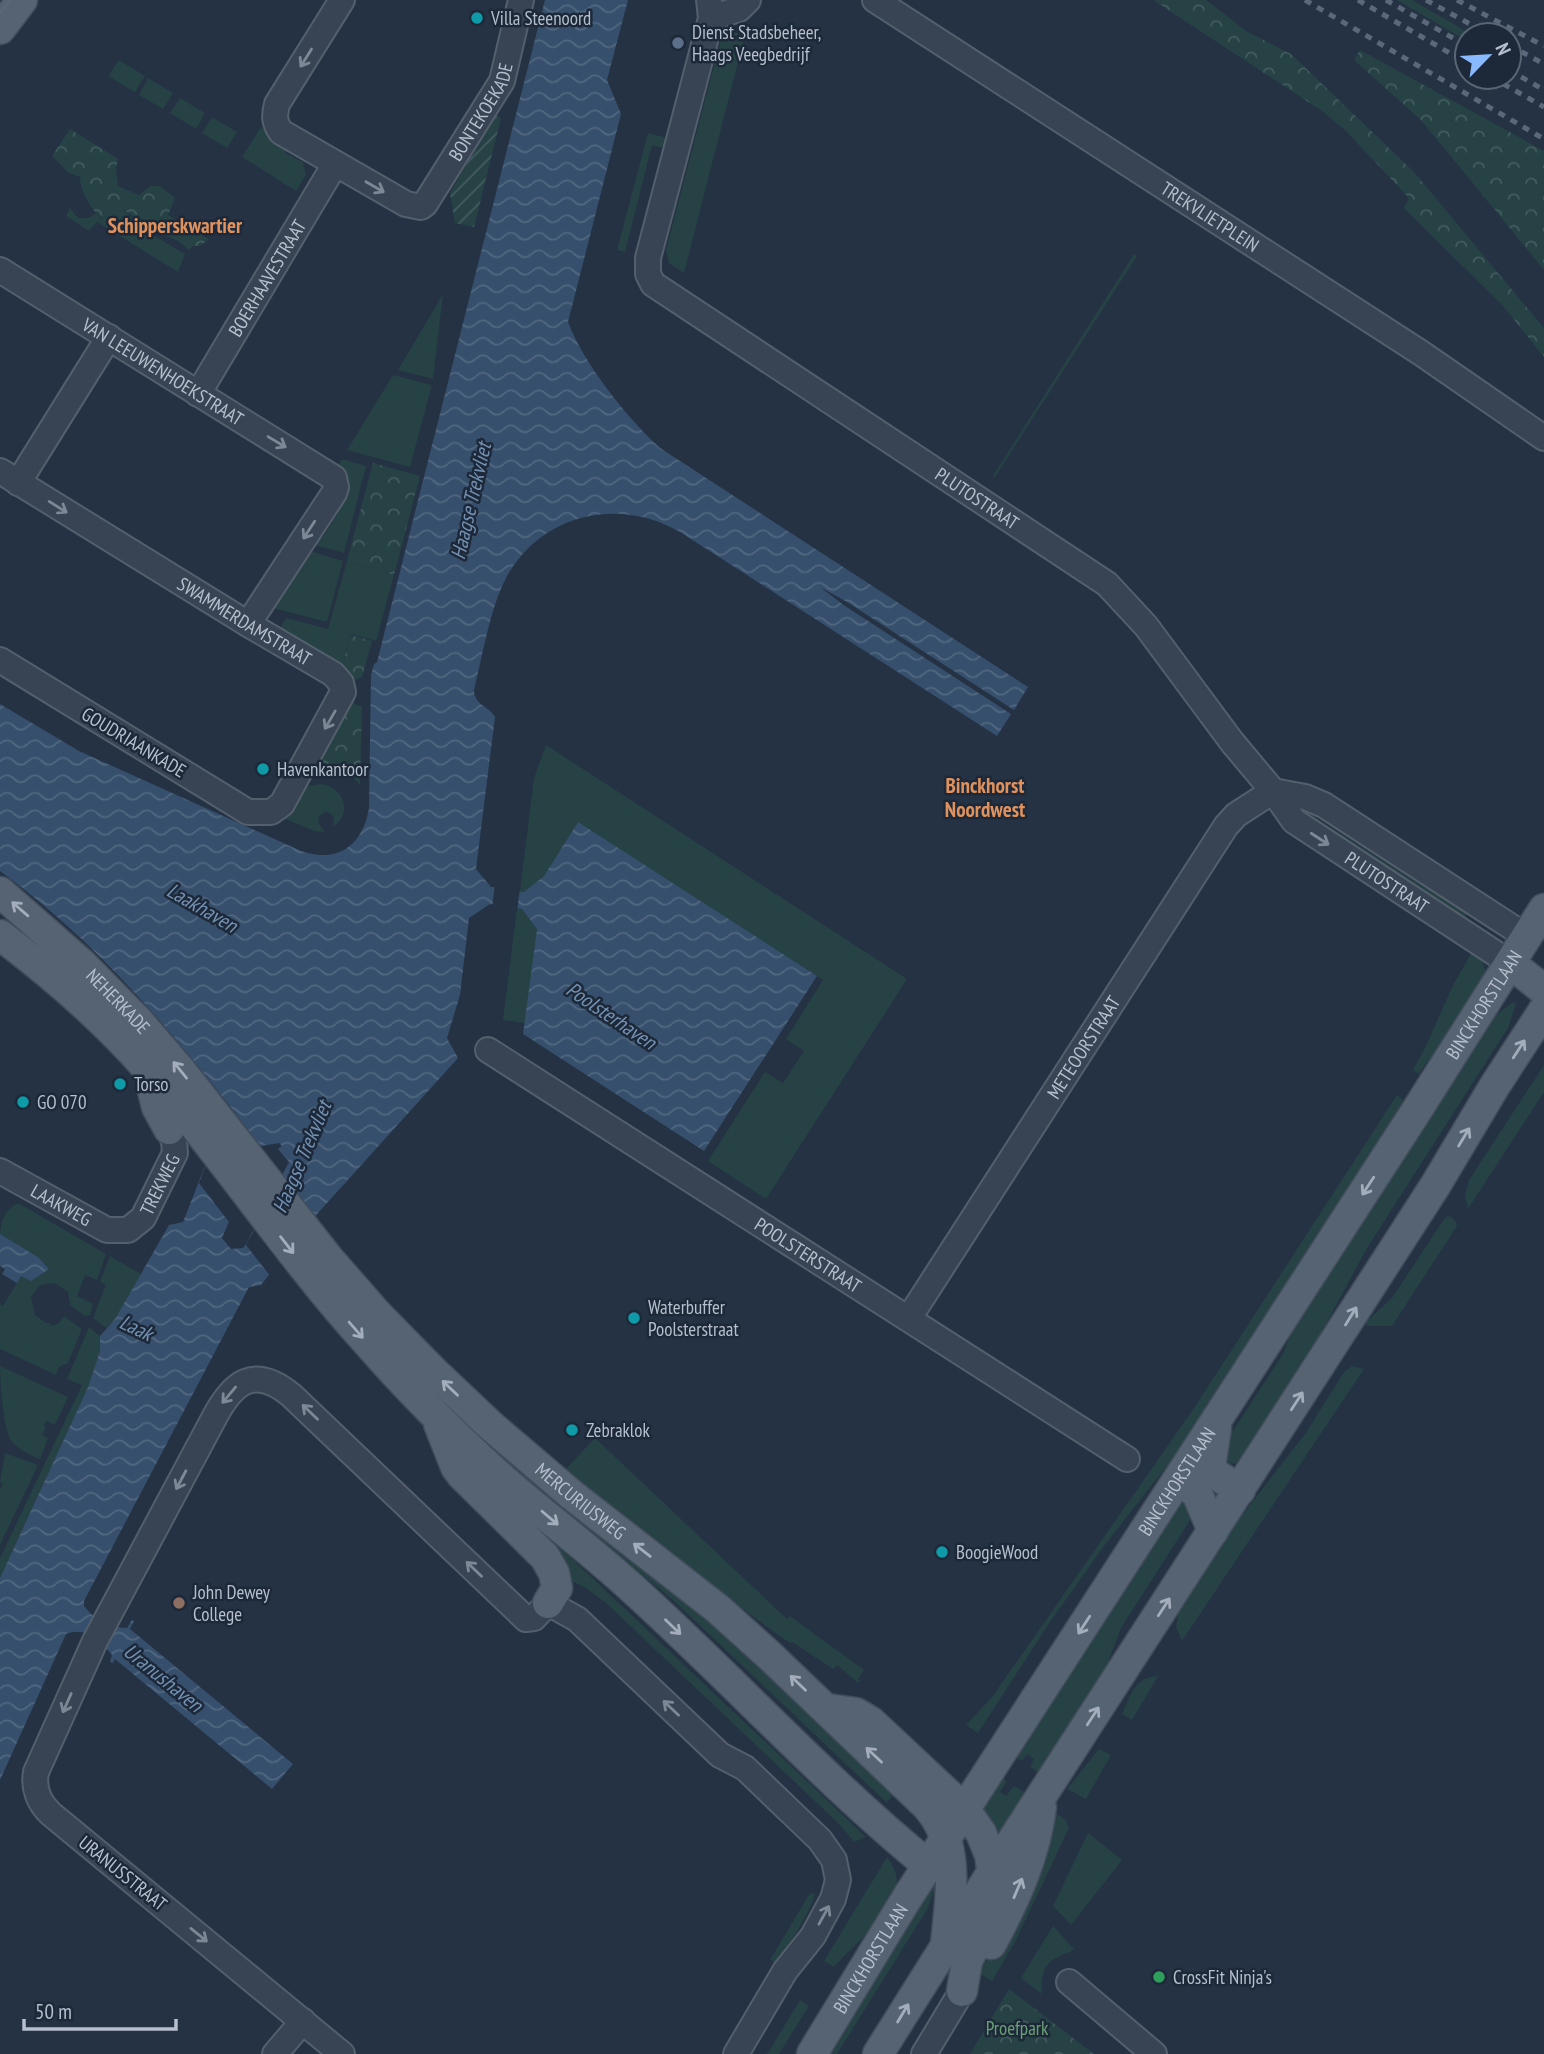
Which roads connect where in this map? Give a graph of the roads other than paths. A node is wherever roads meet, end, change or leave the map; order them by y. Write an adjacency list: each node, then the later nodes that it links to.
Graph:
1 (22, 0): 7 (main road)
2 (342, 0): 8 (street, one-way to 8)
3 (521, 0): 8 (street, BONTEKOEKADE, one-way to 3)
4 (748, 0): 6 (street)
5 (875, 0): 12 (street, TREKVLIETPLEIN)
6 (710, 9): 16 (street, PLUTOSTRAAT)
7 (0, 29)
8 (335, 163): 11 (street, BOERHAAVESTRAAT)
9 (0, 270): 10 (street, VAN LEEUWENHOEKSTRAAT)
10 (109, 337): 11 (street, VAN LEEUWENHOEKSTRAAT); 13 (street, SWAMMERDAMSTRAAT)
11 (198, 394): 14 (street, VAN LEEUWENHOEKSTRAAT, one-way to 14)
12 (1544, 438)
13 (9, 477): 14 (street, SWAMMERDAMSTRAAT, one-way to 14)
14 (248, 624): 17 (street, SWAMMERDAMSTRAAT, one-way to 17)
15 (0, 660): 17 (street, GOUDRIAANKADE)
16 (1273, 791): 21 (street, PLUTOSTRAAT); 22 (street, PLUTOSTRAAT, one-way to 22); 32 (street, METEOORSTRAAT)
17 (271, 813)
18 (0, 892): 28 (main road, NEHERKADE, one-way to 18)
19 (1544, 909): 21 (main road, BINCKHORSTLAAN)
20 (0, 935): 26 (main road, NEHERKADE)
21 (1535, 942): 22 (main road, BINCKHORSTLAAN)
22 (1510, 962): 23 (main road); 34 (main road, BINCKHORSTLAAN, one-way to 34)
23 (1544, 990)
24 (1544, 1010): 37 (main road, one-way to 24)
25 (488, 1050): 32 (street, POOLSTERSTRAAT)
26 (148, 1070): 27 (main road); 28 (main road, NEHERKADE)
27 (169, 1129): 30 (street, TREKWEG)
28 (217, 1137): 31 (main road, MERCURIUSWEG)
29 (0, 1171): 30 (street, LAAKWEG)
30 (124, 1231)
31 (320, 1268): 33 (main road, MERCURIUSWEG, one-way to 33); 41 (main road, MERCURIUSWEG, one-way to 31)
32 (909, 1318): 35 (street, POOLSTERSTRAAT)
33 (436, 1413): 39 (main road); 44 (main road, MERCURIUSWEG, one-way to 44)
34 (1218, 1418): 36 (main road, BINCKHORSTLAAN); 37 (main road)
35 (1127, 1459)
36 (1179, 1480): 38 (main road); 40 (main road, BINCKHORSTLAAN, one-way to 40)
37 (1240, 1490): 38 (main road)
38 (1213, 1531): 42 (main road, one-way to 38)
39 (536, 1610): 49 (street, URANUSSTRAAT, one-way to 49); 52 (street, one-way to 39)
40 (1000, 1756): 41 (main road); 43 (main road, BINCKHORSTLAAN)
41 (933, 1795): 43 (main road); 44 (main road, MERCURIUSWEG)
42 (1042, 1797): 45 (main road); 48 (main road, one-way to 42)
43 (965, 1810): 44 (main road, BINCKHORSTLAAN); 45 (main road)
44 (942, 1855): 45 (main road); 46 (main road); 53 (main road, BINCKHORSTLAAN)
45 (998, 1856): 46 (main road); 48 (main road)
46 (946, 1945): 54 (main road, one-way to 46)
47 (1069, 1982): 56 (street)
48 (962, 1991): 55 (street)
49 (303, 2021): 50 (street); 51 (street, URANUSSTRAAT)
50 (275, 2054)
51 (342, 2054)
52 (736, 2054)
53 (812, 2054)
54 (878, 2054)
55 (923, 2054)
56 (1154, 2054)

